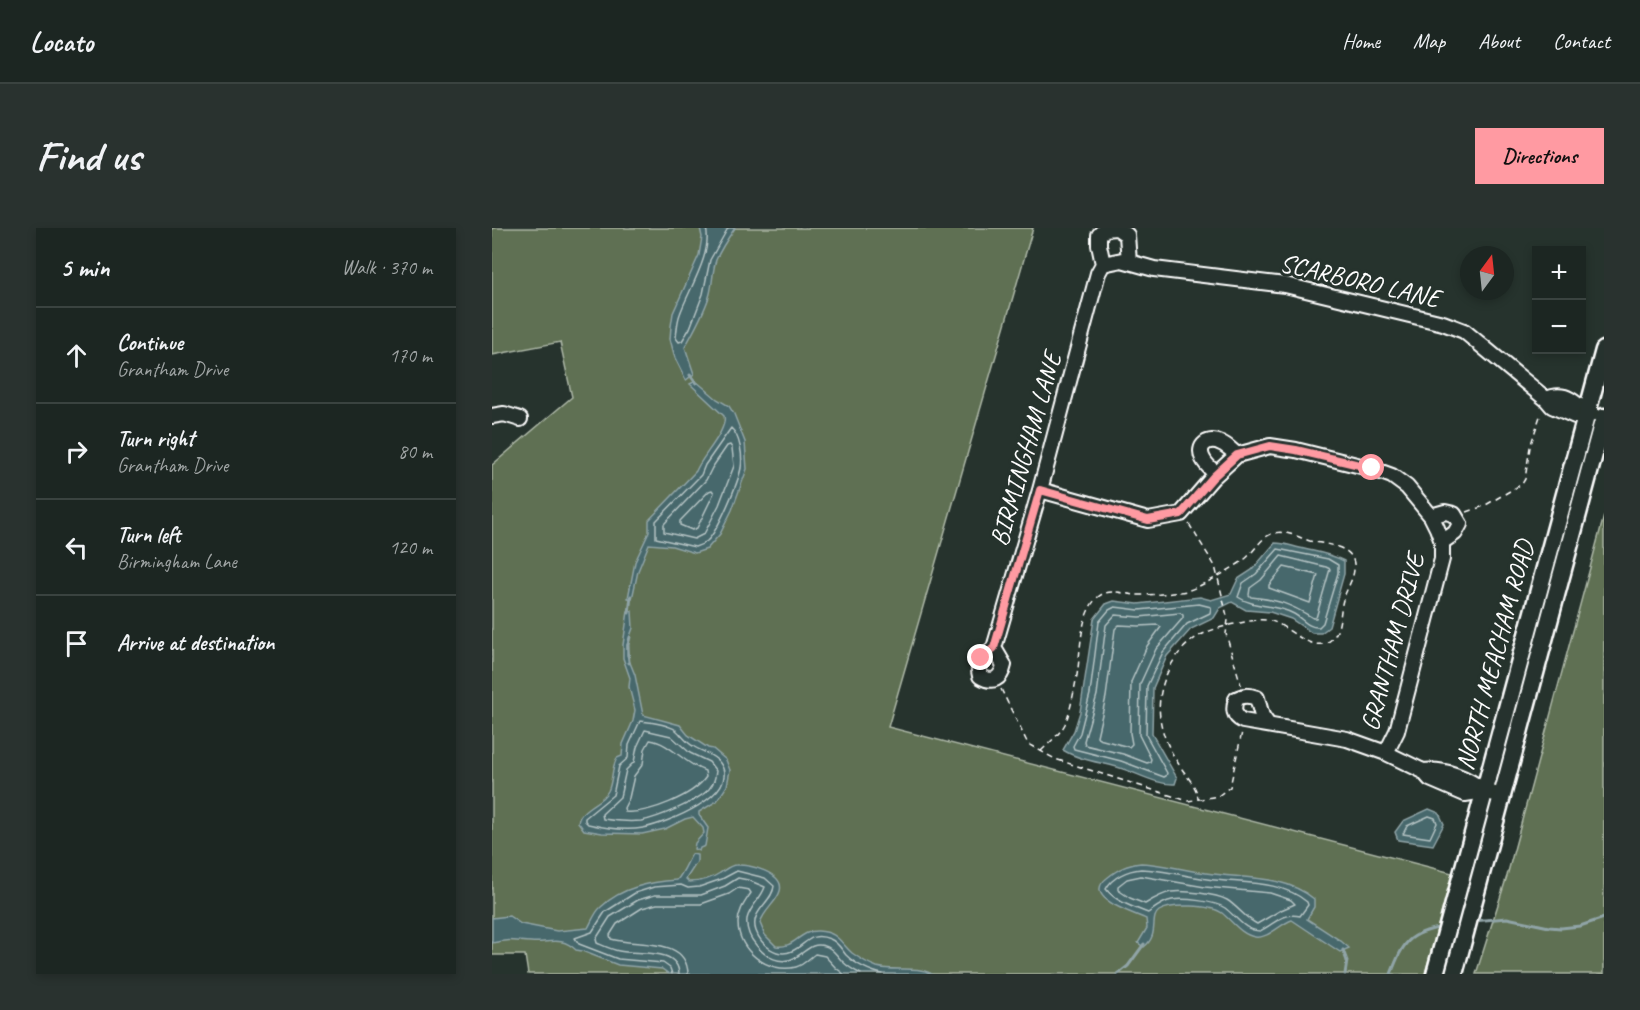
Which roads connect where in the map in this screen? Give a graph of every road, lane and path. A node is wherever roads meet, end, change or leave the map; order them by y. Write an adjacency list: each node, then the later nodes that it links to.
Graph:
1 (1117, 228): 2 (street, BIRMINGHAM LANE); 3 (street, BIRMINGHAM LANE)
2 (1129, 262): 3 (street); 5 (street, SCARBORO LANE)
3 (1103, 264): 12 (street, BIRMINGHAM LANE)
4 (1604, 350): 5 (main road, NORTH MEACHAM ROAD)
5 (1587, 411): 8 (street, SCARBORO LANE); 27 (main road, NORTH MEACHAM ROAD)
6 (1542, 412): 13 (path)
7 (492, 416): 9 (street)
8 (1604, 416): 28 (main road, NORTH MEACHAM ROAD)
9 (520, 419)
10 (1237, 455): 11 (street, GRANTHAM DRIVE); 11 (street); 15 (street, GRANTHAM DRIVE)
11 (1216, 474): 14 (street, GRANTHAM DRIVE)
12 (1040, 490): 14 (street); 19 (street, BIRMINGHAM LANE)
13 (1467, 512)
14 (1181, 514): 17 (path)
15 (1431, 516): 16 (street, GRANTHAM DRIVE); 16 (street, GRANTHAM DRIVE)
16 (1442, 542): 25 (street, GRANTHAM DRIVE)
17 (1218, 576): 18 (path); 18 (path); 24 (path)
18 (1227, 626): 20 (path); 29 (path)
19 (994, 648)
20 (1241, 685)
21 (1000, 688): 24 (path)
22 (1267, 723): 25 (street)
23 (1242, 731): 29 (path)
24 (1041, 751): 29 (path)
25 (1386, 753): 26 (street)
26 (1423, 771): 27 (street); 27 (street)
27 (1484, 791): 28 (street); 30 (main road, NORTH MEACHAM ROAD)
28 (1502, 796): 31 (main road, NORTH MEACHAM ROAD)
29 (1198, 800)
30 (1436, 974)
31 (1454, 974)

